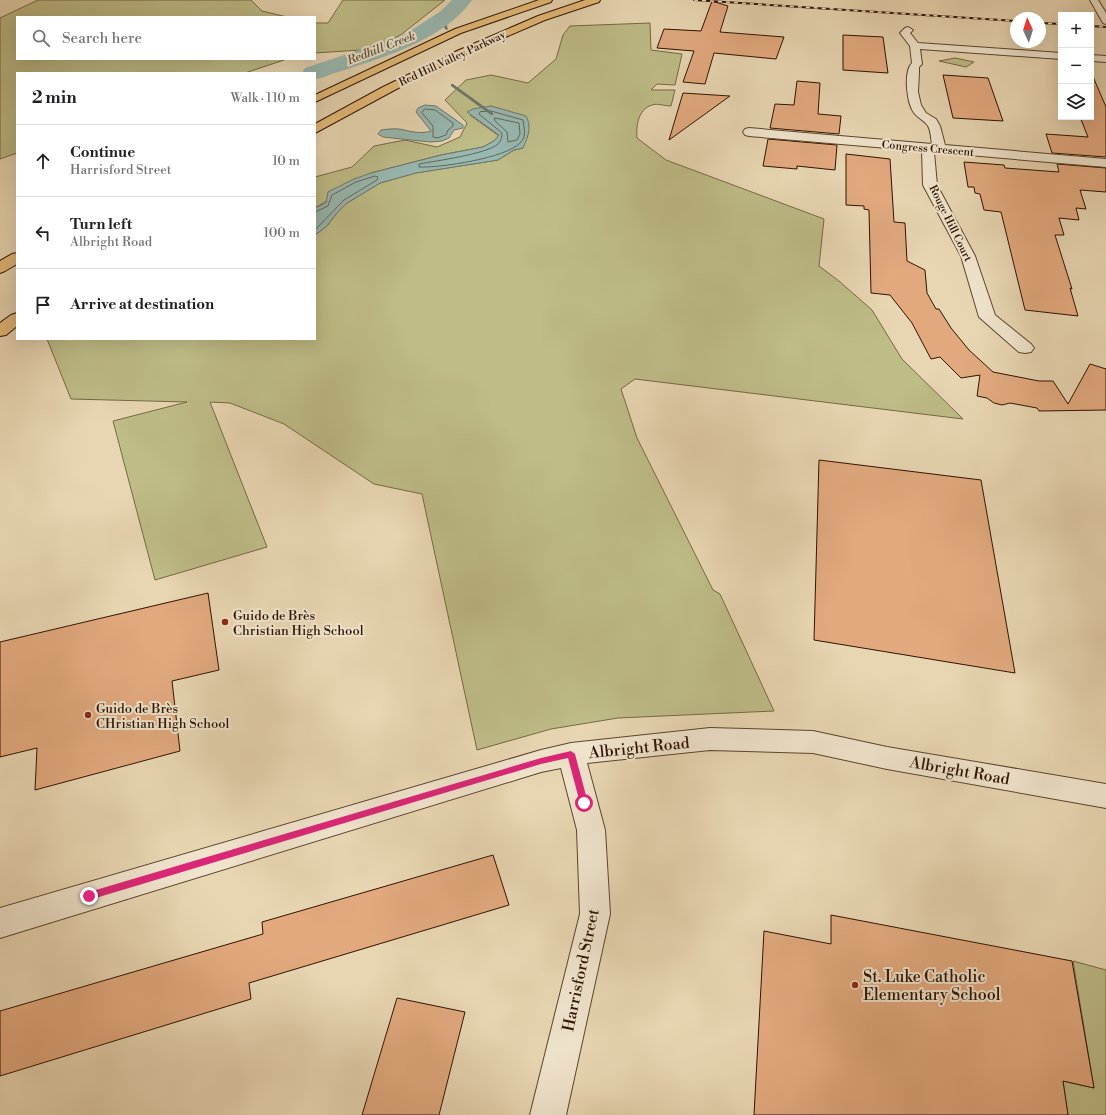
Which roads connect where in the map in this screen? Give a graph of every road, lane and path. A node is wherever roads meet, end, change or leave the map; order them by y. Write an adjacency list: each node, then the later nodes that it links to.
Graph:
1 (548, 0): 10 (highway, Red Hill Valley Parkway)
2 (596, 0): 11 (highway, Red Hill Valley Parkway)
3 (1094, 0): 4 (street)
4 (1106, 21)
5 (908, 30): 6 (street)
6 (916, 46): 7 (street); 13 (street, Rouge Hill Court)
7 (1058, 56)
8 (1094, 58): 9 (street)
9 (1106, 59)
10 (316, 99)
11 (316, 128)
12 (749, 132): 13 (street, Congress Crescent)
13 (934, 149): 14 (street, Congress Crescent); 23 (street, Rouge Hill Court)
14 (1106, 164)
15 (16, 256): 17 (highway)
16 (16, 257): 18 (highway)
17 (0, 262)
18 (0, 268)
19 (16, 303): 20 (highway)
20 (0, 312)
21 (16, 319): 22 (highway)
22 (0, 330)
23 (1025, 348)
24 (571, 754): 25 (street, Albright Road); 26 (street, Albright Road); 27 (street, Harrisford Street)
25 (1106, 796)
26 (0, 923)
27 (548, 1115)

